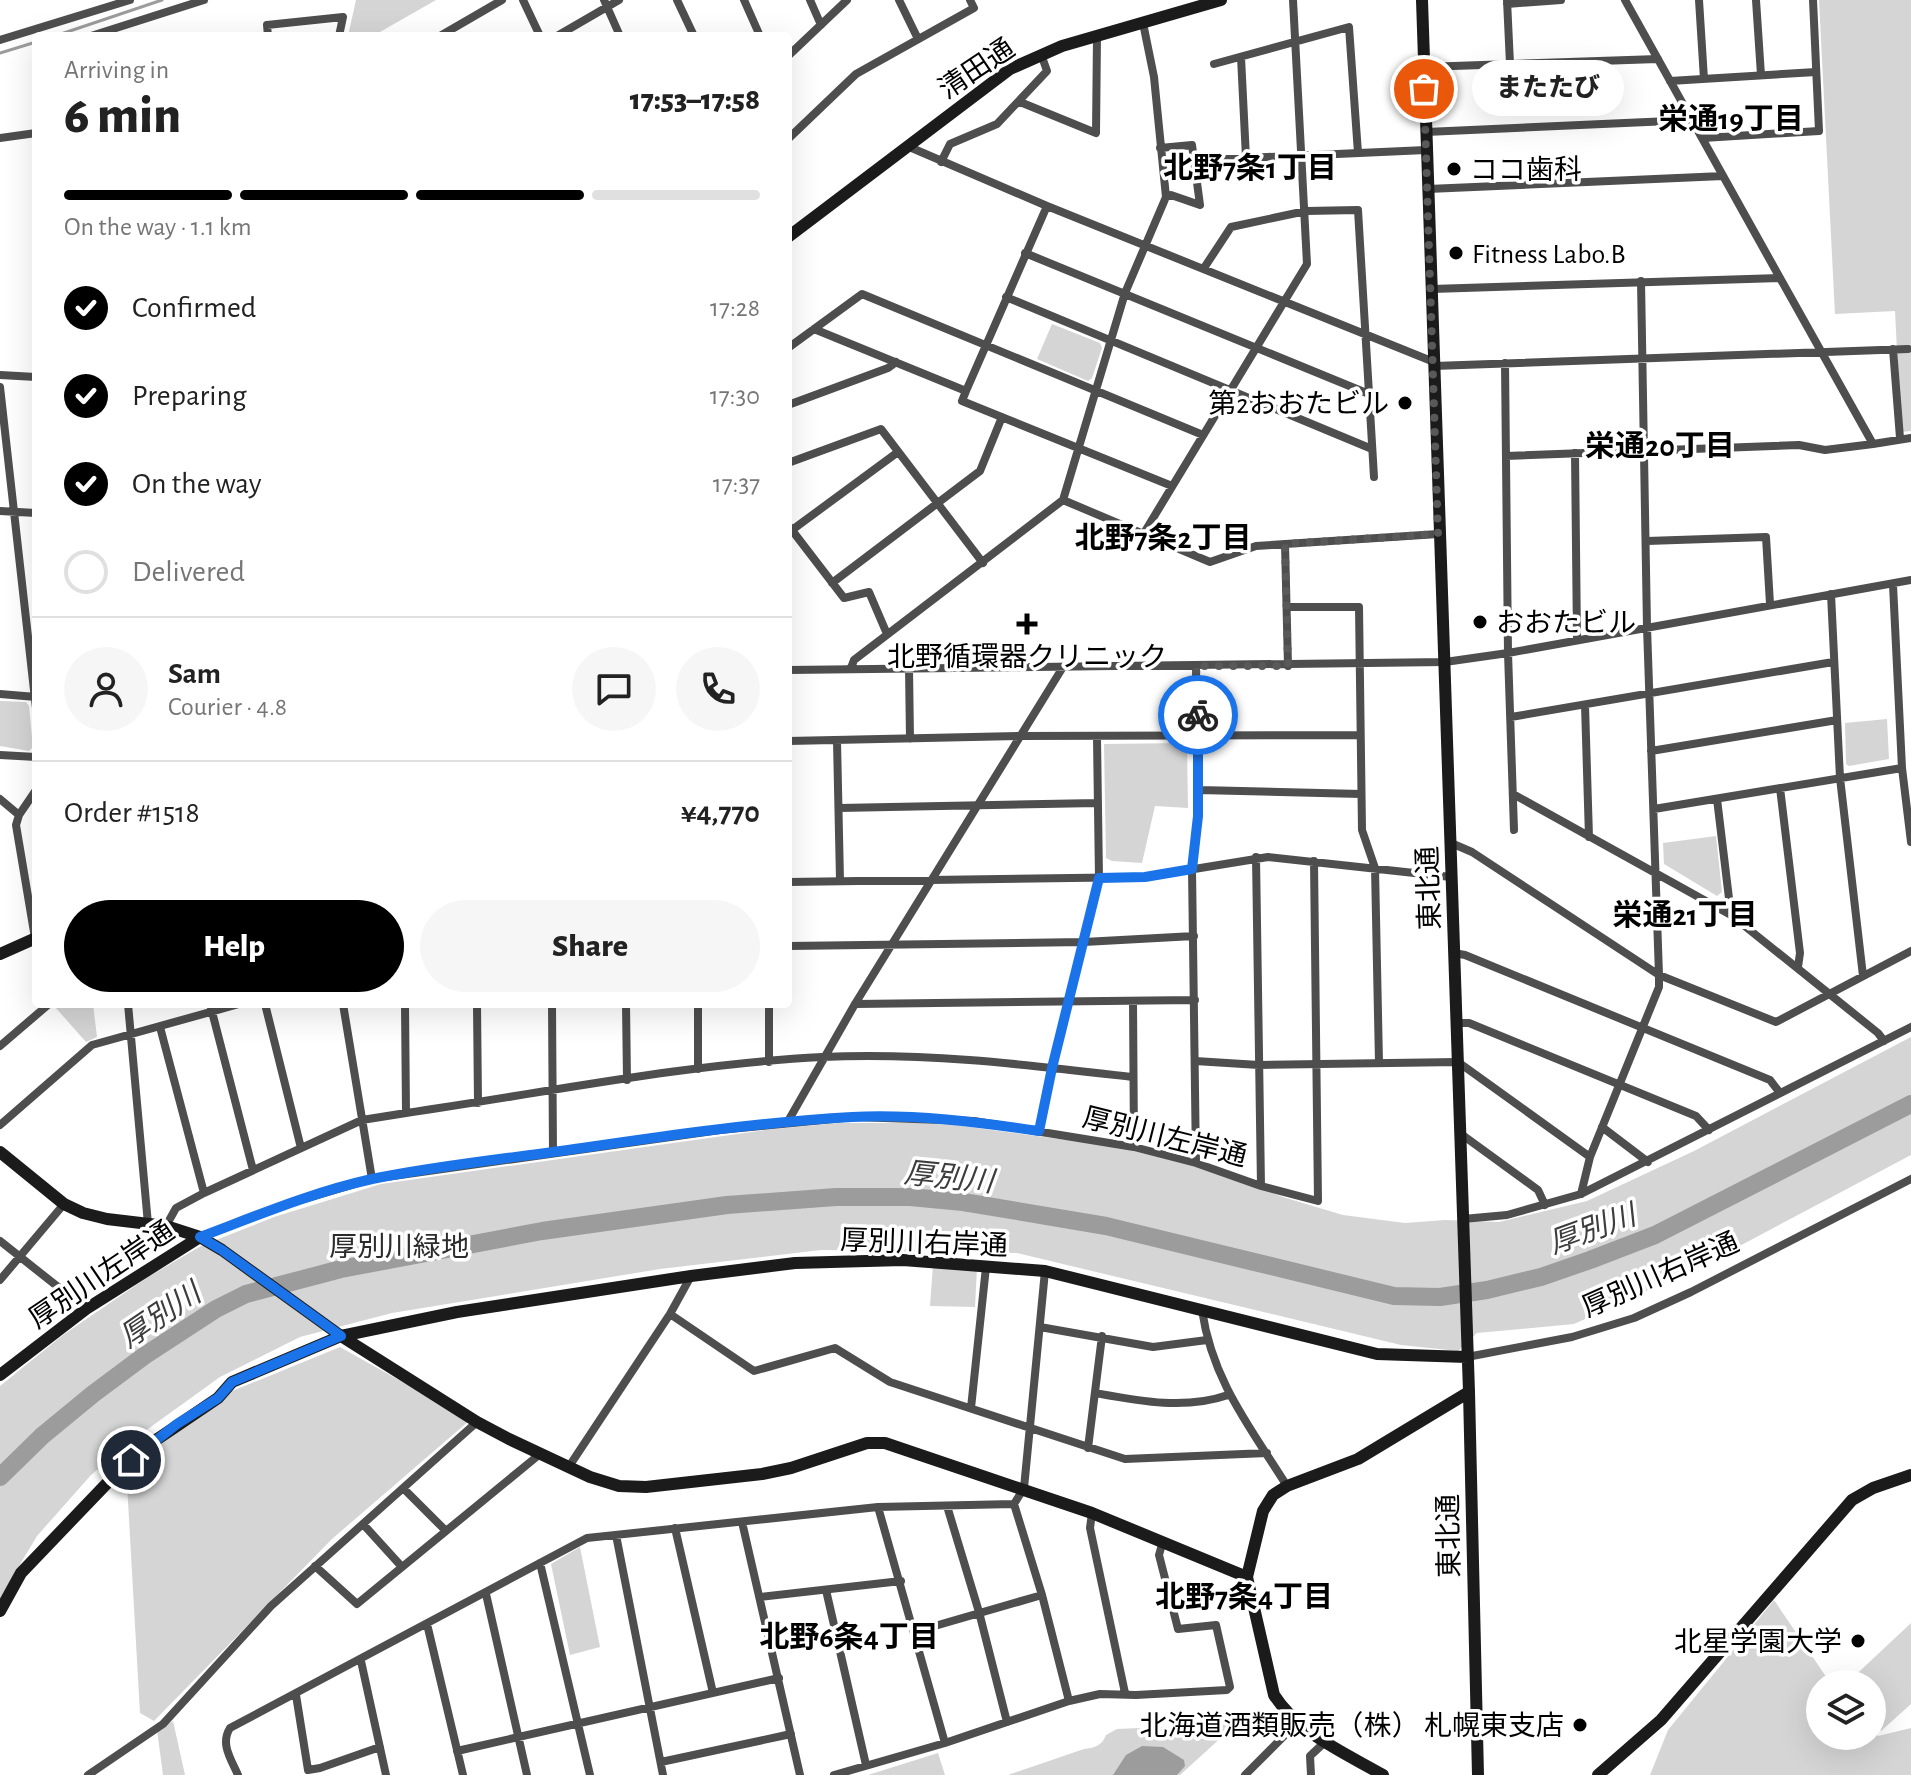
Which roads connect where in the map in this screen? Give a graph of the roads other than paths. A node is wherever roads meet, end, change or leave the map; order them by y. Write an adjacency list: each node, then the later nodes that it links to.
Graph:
1 (130, 0): 21 (street)
2 (204, 0): 25 (street)
3 (502, 0): 28 (street)
4 (523, 0): 29 (street)
5 (619, 0): 22 (street)
6 (677, 0): 32 (street)
7 (744, 0): 33 (street)
8 (810, 0): 24 (street)
9 (847, 0): 24 (street)
10 (899, 0): 35 (street)
11 (970, 0): 35 (street)
12 (1221, 0): 23 (street, 清田通)
13 (1293, 0): 37 (street)
14 (1422, 0): 44 (street, 東北通)
15 (1561, 0): 20 (street)
16 (1625, 0): 41 (street)
17 (1699, 0): 47 (street)
18 (1756, 0): 46 (street)
19 (1813, 0): 45 (street)
20 (1507, 2): 43 (street)
21 (109, 3): 36 (street)
22 (606, 3): 30 (street); 31 (street)
23 (1143, 23): 34 (street, 清田通); 57 (street)
24 (821, 25): 38 (street)
25 (104, 32)
26 (268, 32): 27 (street)
27 (340, 32)
28 (447, 32)
29 (538, 32)
30 (563, 32)
31 (618, 32)
32 (692, 32)
33 (758, 32)
34 (1097, 36): 39 (street, 清田通); 49 (street)
35 (918, 39): 53 (street)
36 (0, 40)
37 (1297, 43): 40 (street); 59 (street); 60 (street)
38 (792, 52)
39 (1041, 54): 49 (street); 56 (street, 清田通)
40 (1241, 57): 42 (street); 61 (street)
41 (1658, 59): 43 (street); 48 (street)
42 (1214, 64)
43 (1510, 64): 44 (street)
44 (1424, 67): 51 (street, 東北通)
45 (1816, 72): 46 (street); 55 (street)
46 (1761, 75): 47 (street)
47 (1704, 79): 48 (street)
48 (1670, 81): 50 (street)
49 (1020, 102): 63 (street)
50 (1692, 120): 51 (street); 55 (street)
51 (1426, 132): 58 (street, 東北通)
52 (32, 134): 54 (street)
53 (792, 135)
54 (0, 138)
55 (1703, 138): 64 (street)
56 (907, 146): 63 (street); 69 (street, 清田通)
57 (1160, 148): 66 (street); 66 (street)
58 (1426, 150): 59 (street); 65 (street, 東北通)
59 (1358, 153): 60 (street)
60 (1303, 156): 61 (street); 68 (street)
61 (1246, 158): 62 (street)
62 (1223, 159)
63 (941, 162): 67 (street)
64 (1723, 176): 65 (street); 73 (street)
65 (1428, 189): 75 (street, 東北通)
66 (1166, 197): 70 (street)
67 (1047, 206): 70 (street); 71 (street)
68 (1306, 211): 72 (street); 78 (street); 80 (street)
69 (792, 233)
70 (1144, 244): 72 (street); 76 (street)
71 (1025, 253): 76 (street); 77 (street)
72 (1204, 268): 78 (street)
73 (1780, 278): 74 (street); 87 (street)
74 (1641, 281): 75 (street); 88 (street)
75 (1432, 289): 91 (street, 東北通)
76 (1125, 293): 81 (street); 84 (street)
77 (1006, 297): 81 (street); 83 (street)
78 (1286, 303): 80 (street); 84 (street)
79 (814, 329): 82 (street); 83 (street); 89 (street)
80 (1365, 336): 91 (street); 98 (street)
81 (1111, 341): 95 (street); 97 (street)
82 (792, 345)
83 (986, 345): 95 (street); 96 (street)
84 (1257, 347): 97 (street); 98 (street)
85 (1893, 349): 86 (street); 87 (street); 102 (street)
86 (1908, 349)
87 (1820, 351): 88 (street); 104 (street)
88 (1643, 357): 90 (street); 108 (street)
89 (896, 362): 96 (street); 99 (street)
90 (1505, 363): 91 (street); 111 (street)
91 (1434, 364): 123 (street, 東北通)
92 (0, 375): 93 (street)
93 (32, 377)
94 (0, 387): 106 (street)
95 (1096, 390): 101 (street); 105 (street)
96 (966, 391): 100 (street)
97 (1231, 391): 101 (street); 107 (street)
98 (1369, 394): 107 (street)
99 (792, 404)
100 (1002, 417): 105 (street); 116 (street)
101 (1203, 435): 114 (street)
102 (1900, 438): 103 (street); 104 (street)
103 (1911, 438)
104 (1873, 444): 108 (street)
105 (1079, 447): 114 (street); 115 (street)
106 (4, 448): 118 (street)
107 (1372, 449): 113 (street)
108 (1645, 450): 110 (street); 124 (street)
109 (898, 452): 112 (street); 116 (street); 120 (street)
110 (1575, 453): 111 (street); 135 (street)
111 (1506, 456): 136 (street)
112 (792, 462)
113 (1374, 477)
114 (1172, 486): 122 (street)
115 (1063, 500): 122 (street); 126 (street)
116 (936, 504): 126 (street); 128 (street)
117 (0, 511): 118 (street)
118 (15, 511): 119 (street); 145 (street)
119 (32, 513)
120 (792, 527)
121 (792, 531): 128 (street)
122 (1144, 533): 125 (street)
123 (1438, 534): 125 (street); 137 (street, 東北通)
124 (1647, 541): 131 (street); 133 (street)
125 (1285, 544): 132 (street)
126 (983, 563): 134 (street)
127 (1911, 580): 129 (street)
128 (832, 583): 134 (street)
129 (1893, 585): 130 (street); 163 (street)
130 (1831, 594): 131 (street); 138 (street)
131 (1770, 604): 133 (street)
132 (1288, 607): 139 (street); 141 (street)
133 (1647, 627): 135 (street); 147 (street)
134 (887, 634): 143 (street)
135 (1577, 640): 136 (street)
136 (1508, 653): 137 (street); 151 (street)
137 (1445, 662): 139 (street); 180 (street, 東北通)
138 (1833, 662): 147 (street); 152 (street)
139 (1360, 665): 141 (street); 153 (street)
140 (1196, 666): 141 (street); 142 (street); 155 (street)
141 (1288, 666)
142 (1063, 667): 144 (street); 154 (street)
143 (851, 668): 144 (street); 146 (street)
144 (909, 668): 157 (street)
145 (32, 669)
146 (792, 670)
147 (1650, 693): 150 (street); 160 (street)
148 (0, 694): 149 (street)
149 (32, 697)
150 (1585, 705): 151 (street); 178 (street)
151 (1511, 717): 168 (street)
152 (1837, 720): 160 (street); 164 (street)
153 (1360, 735): 155 (street); 167 (street)
154 (1020, 736): 156 (street); 157 (street); 173 (street)
155 (1199, 737): 156 (street); 166 (street)
156 (1097, 738): 172 (street)
157 (910, 739): 159 (street)
158 (792, 741): 159 (street)
159 (837, 741): 174 (street)
160 (1651, 751): 175 (street)
161 (0, 755): 162 (street)
162 (32, 757)
163 (1902, 768): 164 (street); 179 (street)
164 (1840, 778): 165 (street); 203 (street)
165 (1780, 788): 171 (street); 201 (street)
166 (1199, 790): 167 (street); 184 (street)
167 (1361, 794): 183 (street)
168 (1513, 794): 177 (street); 178 (street)
169 (32, 796): 176 (street)
170 (0, 799): 176 (street)
171 (1717, 799): 175 (street); 192 (street)
172 (1097, 803): 173 (street); 187 (street)
173 (978, 806): 174 (street); 188 (street)
174 (839, 808): 189 (street)
175 (1654, 809): 185 (street)
176 (19, 815): 191 (street)
177 (1514, 830)
178 (1589, 837): 185 (street)
179 (1911, 842)
180 (1451, 843): 186 (street, 東北通); 202 (street)
181 (1256, 857): 182 (street); 184 (street); 232 (street)
182 (1314, 861): 183 (street); 233 (street)
183 (1375, 868): 186 (street); 231 (street)
184 (1192, 869): 187 (street); 193 (street)
185 (1656, 874): 192 (street); 202 (street)
186 (1451, 877): 199 (street, 東北通)
187 (1099, 878): 188 (street); 195 (street)
188 (932, 879): 189 (street); 196 (street)
189 (840, 880): 190 (street)
190 (792, 882)
191 (32, 915)
192 (1731, 915): 201 (street)
193 (1194, 936): 195 (street); 205 (street)
194 (32, 940): 200 (street)
195 (1084, 942): 196 (street); 206 (street)
196 (892, 944): 197 (street); 208 (street)
197 (792, 946)
198 (1911, 951): 203 (street)
199 (1454, 953): 220 (street, 東北通); 223 (street)
200 (0, 954)
201 (1798, 967): 204 (street)
202 (1659, 975): 204 (street); 223 (street)
203 (1863, 976): 204 (street)
204 (1832, 994): 225 (street)
205 (1195, 1000): 207 (street); 228 (street)
206 (1070, 1001): 207 (street); 208 (street); 234 (street)
207 (1133, 1001): 236 (street)
208 (855, 1004): 227 (street)
209 (44, 1008): 226 (street)
210 (128, 1008): 224 (street)
211 (266, 1008): 251 (street)
212 (344, 1008): 243 (street)
213 (405, 1008): 242 (street)
214 (477, 1008): 241 (street)
215 (552, 1008): 239 (street)
216 (626, 1008): 237 (street)
217 (698, 1008): 235 (street)
218 (769, 1008): 229 (street)
219 (210, 1009): 221 (street); 257 (street)
220 (1457, 1023): 230 (street, 東北通); 238 (street)
221 (160, 1027): 224 (street); 261 (street)
222 (1911, 1027): 225 (street)
223 (1643, 1028): 238 (street); 240 (street)
224 (130, 1035): 245 (street); 266 (street)
225 (1884, 1041): 240 (street)
226 (0, 1046)
227 (824, 1057): 229 (street); 234 (street); 244 (street)
228 (1195, 1061): 232 (street); 256 (street)
229 (769, 1062): 235 (street)
230 (1458, 1062): 231 (street); 249 (street, 東北通); 254 (street)
231 (1379, 1063): 233 (street)
232 (1259, 1065): 233 (street); 260 (street)
233 (1316, 1065): 260 (street, 厚別川左岸通)
234 (1052, 1068): 236 (street); 248 (street)
235 (698, 1069): 237 (street)
236 (1132, 1077): 250 (street)
237 (627, 1080): 239 (street)
238 (1619, 1085): 246 (street); 247 (street)
239 (553, 1091): 241 (street); 253 (street)
240 (1780, 1093): 247 (street)
241 (478, 1103): 242 (street)
242 (406, 1113): 243 (street)
243 (362, 1120): 251 (street); 258 (street)
244 (787, 1123): 248 (street, 厚別川左岸通); 253 (street, 厚別川左岸通)
245 (0, 1125)
246 (1602, 1127): 254 (street); 255 (street)
247 (1709, 1130): 255 (street)
248 (1039, 1131): 250 (street, 厚別川左岸通)
249 (1461, 1134): 264 (street); 265 (street, 東北通)
250 (1134, 1147): 256 (street, 厚別川左岸通)
251 (301, 1148): 257 (street)
252 (0, 1152): 263 (street)
253 (553, 1152): 258 (street, 厚別川左岸通)
254 (1590, 1157): 262 (street)
255 (1648, 1162): 262 (street)
256 (1196, 1163): 260 (street, 厚別川左岸通)
257 (253, 1170): 261 (street)
258 (372, 1179): 268 (street, 厚別川左岸通)
259 (1911, 1179): 282 (street, 厚別川右岸通)
260 (1261, 1186)
261 (204, 1193): 267 (street)
262 (1581, 1194): 264 (street)
263 (64, 1204): 266 (street); 270 (street)
264 (1545, 1205): 265 (street)
265 (1463, 1219): 282 (street, 東北通)
266 (148, 1224): 267 (street)
267 (166, 1226): 268 (street)
268 (200, 1237): 275 (street, 厚別川左岸通); 279 (street)
269 (0, 1241): 270 (street)
270 (20, 1257): 274 (street); 275 (street)
271 (986, 1267): 272 (street, 厚別川右岸通); 273 (street, 厚別川右岸通); 287 (street)
272 (1045, 1271): 276 (street, 厚別川右岸通); 278 (street)
273 (691, 1276): 277 (street); 279 (street, 厚別川右岸通)
274 (0, 1280)
275 (86, 1309): 283 (street, 厚別川左岸通)
276 (1202, 1310): 281 (street); 282 (street, 厚別川右岸通)
277 (670, 1314): 287 (street); 293 (street)
278 (1040, 1327): 280 (street); 289 (street)
279 (341, 1336): 288 (street); 317 (street, 厚別川右岸通)
280 (1102, 1336): 281 (street); 285 (street)
281 (1207, 1340): 286 (street)
282 (1467, 1357): 284 (street, 東北通)
283 (0, 1375)
284 (1469, 1392): 295 (street); 351 (street, 東北通)
285 (1095, 1393): 286 (street); 290 (street)
286 (1228, 1395): 291 (street)
287 (971, 1408): 289 (street)
288 (477, 1422): 292 (street); 296 (street)
289 (1031, 1428): 290 (street); 297 (street)
290 (1088, 1448): 291 (street)
291 (1267, 1453): 295 (street)
292 (540, 1454): 293 (street); 305 (street)
293 (568, 1468): 297 (street)
294 (1911, 1475): 352 (street)
295 (1287, 1486): 311 (street)
296 (403, 1488): 303 (street); 305 (street)
297 (1024, 1488): 298 (street); 301 (street)
298 (1014, 1504): 299 (street); 315 (street)
299 (947, 1506): 300 (street); 318 (street)
300 (878, 1507): 302 (street); 312 (street)
301 (1092, 1513): 307 (street); 324 (street)
302 (742, 1522): 304 (street); 316 (street)
303 (363, 1524): 309 (street); 310 (street)
304 (675, 1528): 306 (street); 323 (street)
305 (445, 1530): 310 (street)
306 (616, 1535): 308 (street); 327 (street)
307 (1163, 1541): 311 (street); 324 (street)
308 (540, 1563): 314 (street); 329 (street)
309 (315, 1566): 310 (street); 340 (street)
310 (402, 1567)
311 (1247, 1577): 330 (street)
312 (901, 1581): 313 (street); 320 (street)
313 (826, 1590): 316 (street); 338 (street)
314 (486, 1594): 319 (street); 332 (street)
315 (1042, 1595): 318 (street); 326 (street)
316 (760, 1597): 322 (street)
317 (0, 1611)
318 (979, 1612): 320 (street); 328 (street)
319 (427, 1624): 321 (street); 336 (street)
320 (914, 1632): 334 (street)
321 (361, 1661): 325 (street); 335 (street)
322 (779, 1678): 323 (street); 331 (street)
323 (713, 1693): 327 (street)
324 (1125, 1693): 326 (street)
325 (296, 1695): 335 (street); 341 (street)
326 (1069, 1701): 328 (street)
327 (651, 1708): 329 (street); 337 (street)
328 (1007, 1722): 334 (street)
329 (579, 1723): 332 (street); 345 (street)
330 (1297, 1723): 333 (street); 349 (street)
331 (791, 1734): 337 (street); 347 (street)
332 (519, 1737): 336 (street); 344 (street)
333 (1326, 1741): 339 (street); 350 (street)
334 (945, 1743): 338 (street)
335 (380, 1747): 342 (street)
336 (457, 1751): 343 (street)
337 (661, 1762): 346 (street)
338 (866, 1765): 348 (street)
339 (1380, 1774)
340 (88, 1775)
341 (238, 1775)
342 (386, 1775)
343 (463, 1775)
344 (527, 1775)
345 (590, 1775)
346 (663, 1775)
347 (800, 1775)
348 (834, 1775)
349 (1245, 1775)
350 (1311, 1775)
351 (1478, 1775)
352 (1598, 1775)

